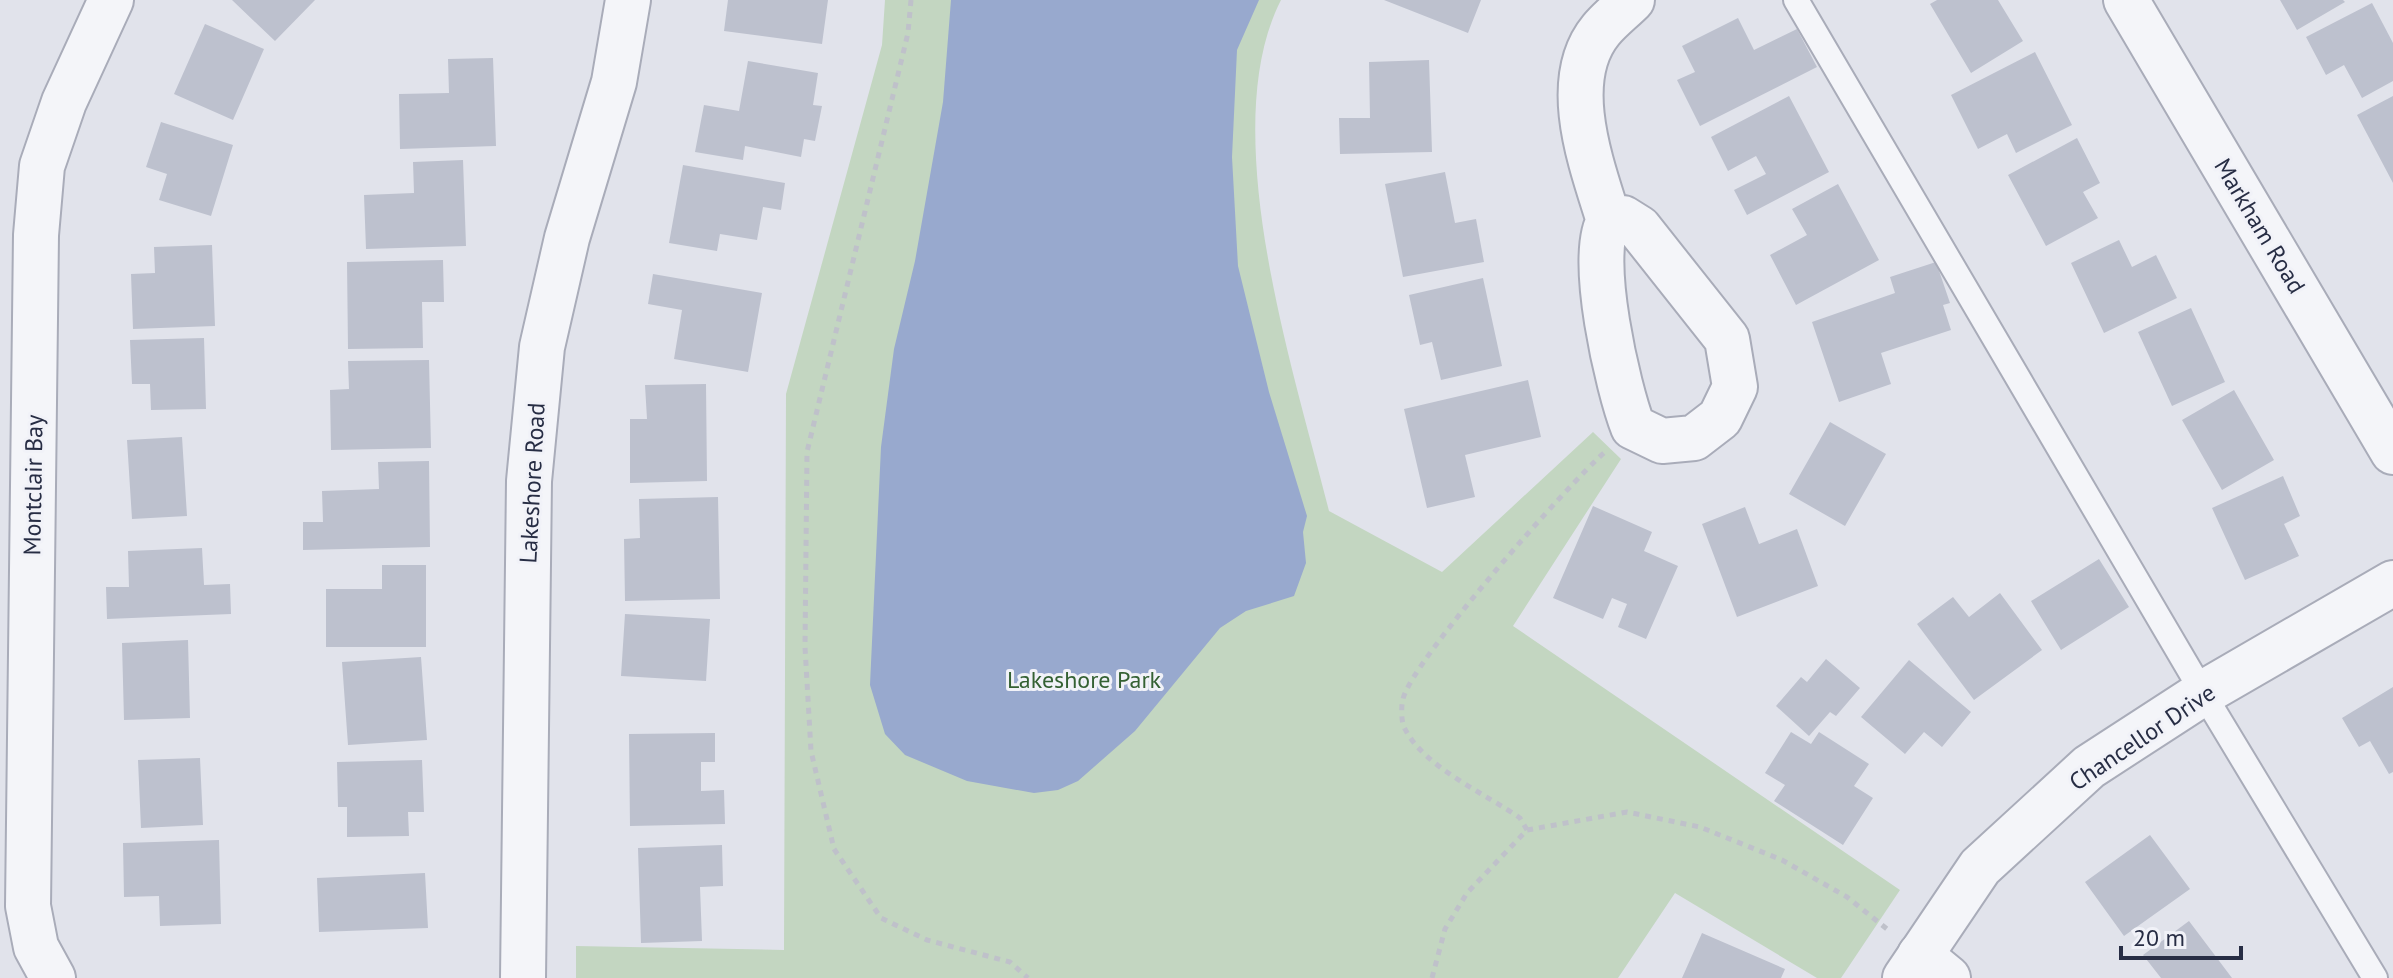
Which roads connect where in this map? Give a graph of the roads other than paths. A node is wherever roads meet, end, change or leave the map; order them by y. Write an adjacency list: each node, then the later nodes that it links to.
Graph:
1 (111, 0): 11 (street, Montclair Bay)
2 (628, 0): 12 (street, Lakeshore Road)
3 (1632, 0): 6 (street)
4 (1796, 0): 9 (lane)
5 (2126, 0): 7 (street, Markham Road)
6 (1609, 221): 6 (street)
7 (2393, 452)
8 (2393, 583): 9 (street, Chancellor Drive)
9 (2203, 693): 10 (street, Chancellor Drive); 13 (lane)
10 (1924, 970)
11 (53, 978)
12 (523, 978)
13 (2375, 978)

